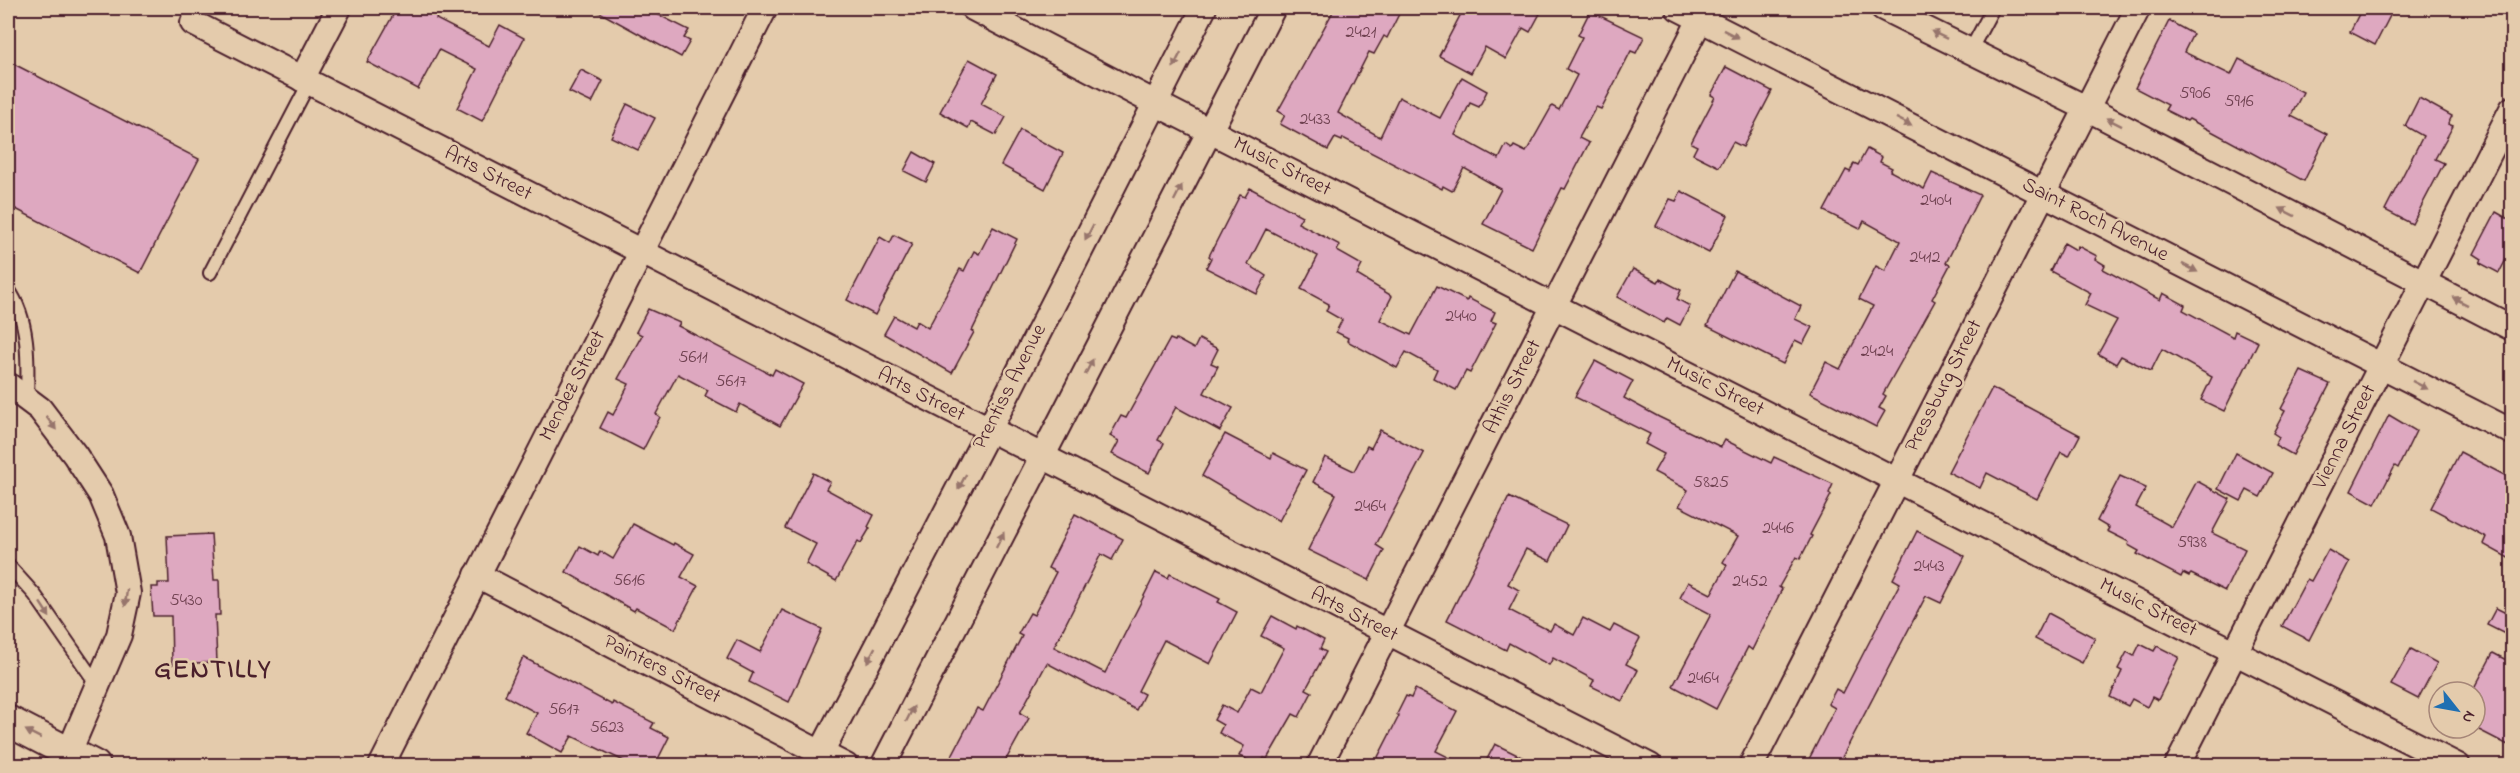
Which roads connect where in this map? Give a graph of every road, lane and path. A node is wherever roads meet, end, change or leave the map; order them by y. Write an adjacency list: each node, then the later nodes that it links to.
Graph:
1 (339, 8): 13 (street)
2 (765, 8): 19 (street, Mendez Street)
3 (973, 8): 14 (street, Music Street)
4 (1204, 8): 14 (street, Prentiss Avenue, one-way to 14)
5 (1273, 8): 17 (street)
6 (1678, 8): 10 (street, Saint Roch Avenue)
7 (1883, 8): 12 (street, one-way to 7)
8 (1993, 8): 12 (lane)
9 (2138, 8): 15 (street, Pressburg Street)
10 (1703, 13): 18 (street, Saint Roch Avenue, one-way to 18); 23 (street, Athis Street)
11 (193, 23): 13 (street, Arts Street)
12 (1970, 51): 15 (street)
13 (306, 81): 19 (street, Arts Street); 20 (lane)
14 (1155, 103): 17 (street, Music Street); 28 (street, Prentiss Avenue, one-way to 28)
15 (2086, 108): 18 (street, Pressburg Street); 21 (street, one-way to 15)
16 (2512, 109): 21 (street, Vienna Street)
17 (1210, 130): 23 (street, Music Street); 30 (street, one-way to 17)
18 (2043, 193): 25 (street, Saint Roch Avenue, one-way to 25); 31 (street, Pressburg Street)
19 (640, 253): 28 (street, Arts Street); 33 (street, Mendez Street)
20 (210, 273)
21 (2424, 282): 24 (street, one-way to 21); 25 (street, Vienna Street)
22 (8, 289): 27 (lane)
23 (1554, 306): 31 (street, Music Street); 34 (street, Athis Street)
24 (2512, 328)
25 (2381, 365): 29 (street, Saint Roch Avenue, one-way to 29); 35 (street, Vienna Street)
26 (8, 385): 27 (street)
27 (27, 399): 36 (street, one-way to 36)
28 (989, 430): 30 (street, Arts Street); 39 (street, Prentiss Avenue, one-way to 39)
29 (2512, 432)
30 (1043, 457): 34 (street, Arts Street); 42 (street, one-way to 30)
31 (1897, 480): 35 (street, Music Street); 45 (street, Pressburg Street)
32 (8, 565): 36 (lane, one-way to 36)
33 (477, 575): 39 (street, Painters Street); 40 (street, Mendez Street)
34 (1388, 632): 43 (street, Athis Street); 44 (street, Arts Street)
35 (2235, 652): 46 (street, Vienna Street); 47 (street, Music Street)
36 (98, 687): 38 (street)
37 (8, 721): 38 (street, one-way to 37)
38 (82, 759)
39 (817, 759): 41 (street, Painters Street)
40 (381, 765)
41 (846, 765)
42 (883, 765)
43 (1319, 765)
44 (1650, 765)
45 (1751, 765)
46 (2177, 765)
47 (2458, 765)

